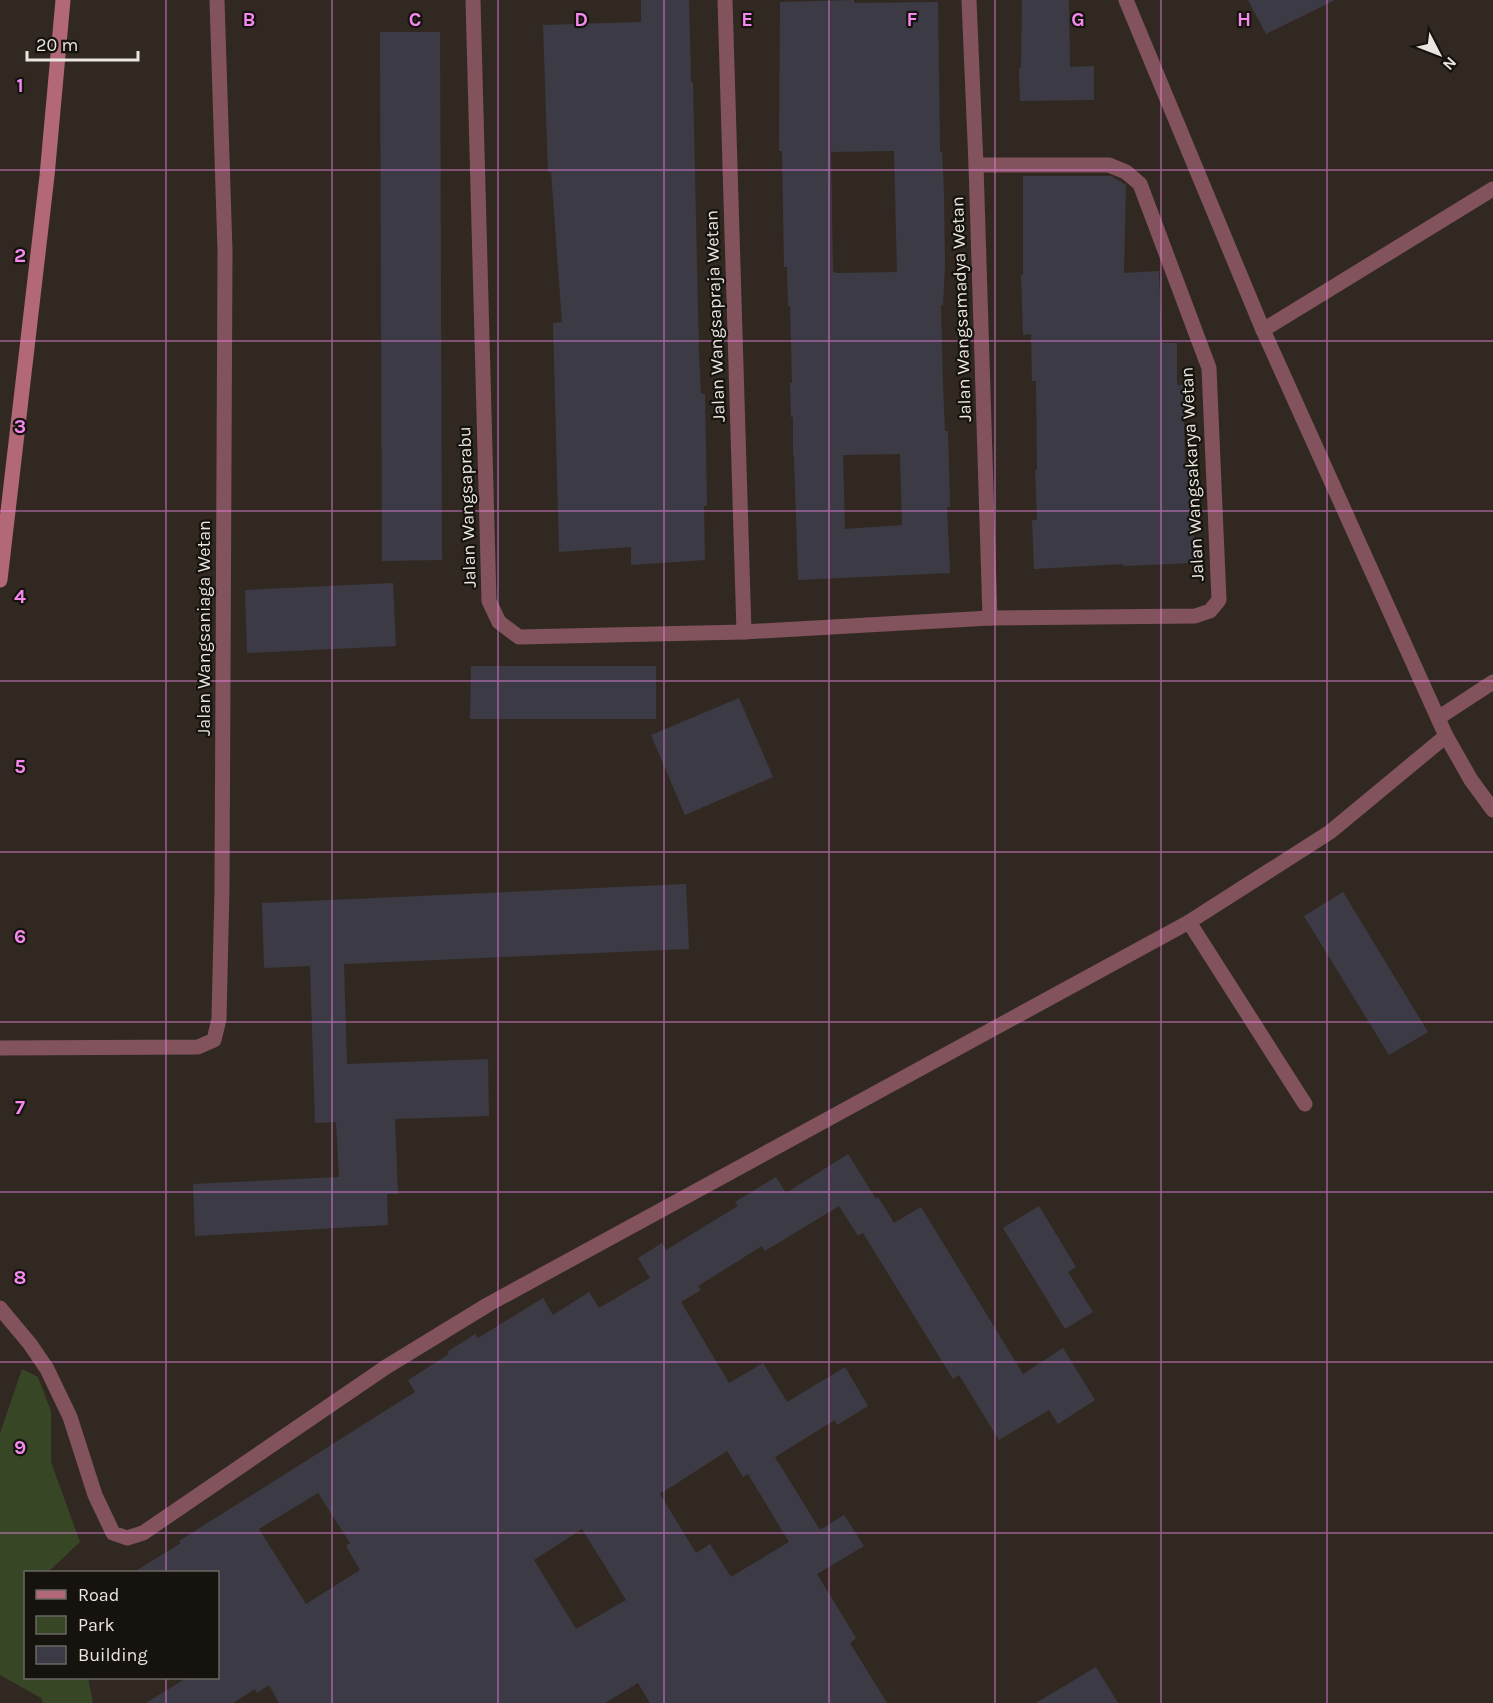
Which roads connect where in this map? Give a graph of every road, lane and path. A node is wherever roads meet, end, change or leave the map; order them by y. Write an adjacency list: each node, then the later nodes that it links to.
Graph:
1 (63, 0): 10 (main road)
2 (217, 0): 18 (street, Jalan Wangsaniaga Wetan)
3 (473, 0): 12 (street, Jalan Wangsaprabu)
4 (725, 0): 12 (street, Jalan Wangsapraja Wetan)
5 (969, 0): 7 (street, Jalan Wangsamadya Wetan)
6 (1126, 0): 9 (street)
7 (976, 165): 11 (street, Jalan Wangsamadya Wetan); 11 (street, Jalan Wangsakarya Wetan)
8 (1493, 189): 9 (street)
9 (1263, 330): 14 (street)
10 (0, 580)
11 (990, 618): 12 (street, Jalan Wangsaprabu)
12 (744, 632)
13 (1493, 682): 14 (street)
14 (1438, 718): 15 (street)
15 (1446, 736): 16 (street); 17 (street)
16 (1493, 810)
17 (1189, 922): 19 (street); 20 (street)
18 (0, 1048)
19 (1305, 1104)
20 (0, 1308)

